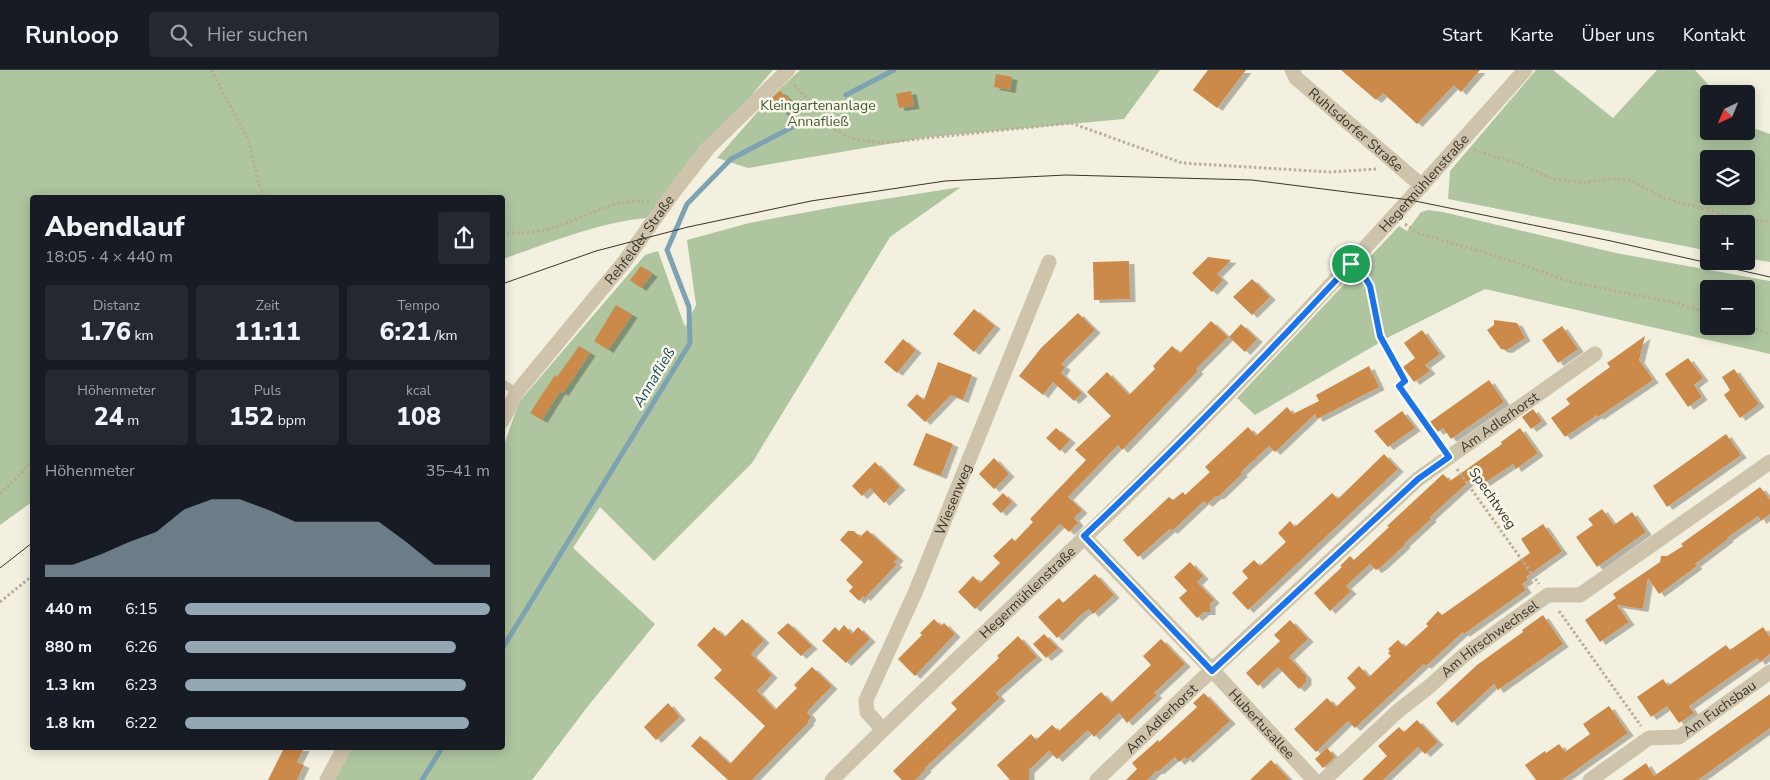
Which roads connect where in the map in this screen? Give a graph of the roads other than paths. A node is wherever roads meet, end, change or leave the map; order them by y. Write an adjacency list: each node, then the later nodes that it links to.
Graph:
1 (1292, 70): 4 (street, Ruhlsdorfer Straße)
2 (1525, 70): 4 (street, Hegermühlenstraße)
3 (786, 72): 10 (street, Rehfelder Straße)
4 (1422, 186): 6 (street, Hegermühlenstraße)
5 (1049, 262): 16 (street, Wiesenweg)
6 (1351, 264): 7 (lane); 13 (street, Hegermühlenstraße)
7 (1386, 345)
8 (1595, 354): 14 (street, Am Adlerhorst)
9 (505, 385): 10 (lane)
10 (517, 392): 11 (street, Rehfelder Straße)
11 (505, 415)
12 (1770, 462): 22 (street, Am Hirschwechsel)
13 (1084, 536): 14 (street, Hubertusallee); 16 (street, Hegermühlenstraße)
14 (1212, 671): 20 (street, Am Adlerhorst); 21 (street, Hubertusallee)
15 (1770, 672): 23 (street, Am Fuchsbau)
16 (883, 730): 19 (street, Hegermühlenstraße)
17 (343, 750): 18 (street)
18 (326, 780)
19 (832, 780)
20 (1096, 780)
21 (1313, 780)
22 (1324, 780)
23 (1590, 780)

